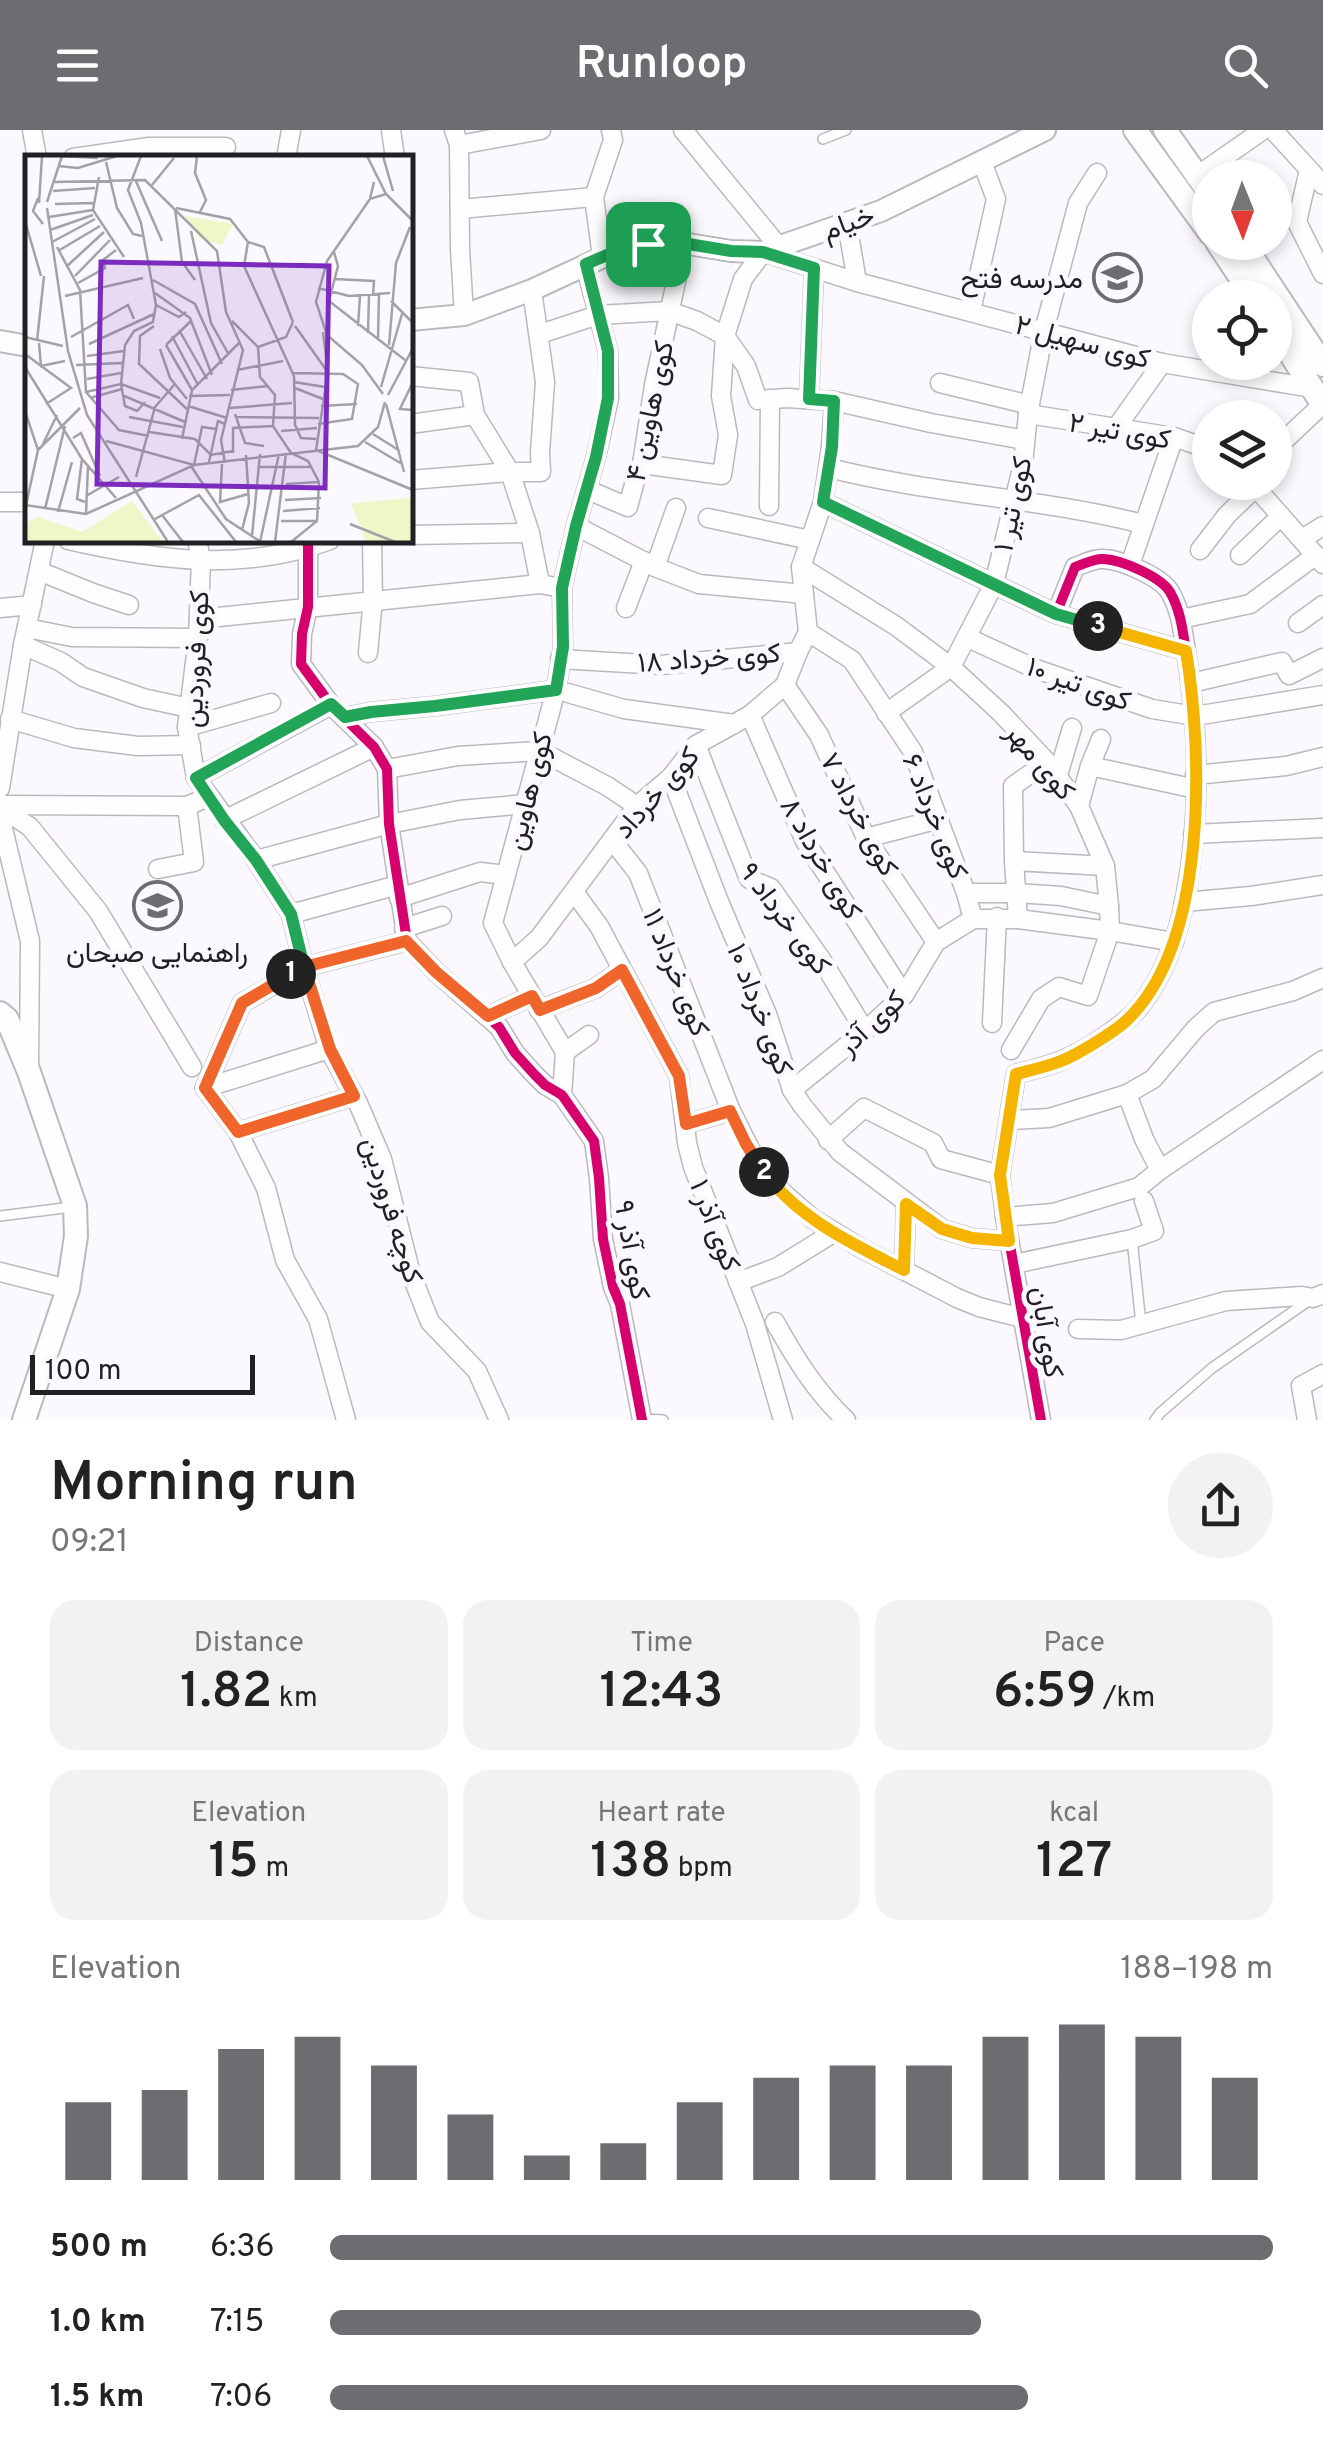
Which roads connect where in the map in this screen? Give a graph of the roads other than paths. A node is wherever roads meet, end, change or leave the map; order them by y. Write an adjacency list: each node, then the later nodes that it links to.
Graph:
1 (32, 130): 17 (street)
2 (290, 130): 19 (street)
3 (391, 130): 20 (street)
4 (540, 130): 14 (street)
5 (611, 130): 28 (street)
6 (684, 130): 31 (street)
7 (846, 130): 15 (lane)
8 (1046, 130): 13 (street, خیام)
9 (1134, 130): 26 (main road)
10 (1165, 130): 25 (main road)
11 (1263, 130): 21 (street)
12 (1274, 130): 23 (street)
13 (1018, 136): 22 (street, خیام)
14 (457, 138): 29 (street)
15 (823, 139)
16 (226, 145): 18 (street)
17 (36, 155)
18 (94, 155)
19 (286, 155)
20 (395, 155)
21 (1227, 160)
22 (982, 162): 30 (street, خیام); 40 (street)
23 (1310, 170): 27 (street); 36 (street)
24 (1097, 173): 44 (street, کوی تیر ۱)
25 (1192, 180)
26 (1192, 183)
27 (1323, 185)
28 (594, 197): 29 (street); 33 (street, کوی هاوین)
29 (460, 210): 41 (street)
30 (847, 223): 31 (street, خیام); 37 (street)
31 (771, 250): 33 (street, خیام); 34 (street, کوی سهیل ۲); 46 (street)
32 (1254, 260): 53 (main road)
33 (594, 261): 38 (street, خیام); 42 (street, کوی هاوین)
34 (814, 268): 37 (street, کوی سهیل ۲); 57 (street)
35 (678, 272): 39 (street, کوی هاوین ۴)
36 (1323, 274)
37 (857, 282): 40 (street, کوی سهیل ۲)
38 (532, 290): 41 (street, خیام); 45 (street)
39 (668, 311): 42 (street); 46 (street); 68 (street, کوی هاوین ۴)
40 (971, 311): 44 (street, کوی سهیل ۲)
41 (464, 315): 43 (street, خیام)
42 (598, 315): 45 (street); 72 (street, کوی هاوین)
43 (412, 320)
44 (1044, 330): 52 (street, کوی سهیل ۲); 60 (street, کوی تیر ۱)
45 (540, 334): 70 (street)
46 (725, 336): 56 (street); 68 (street)
47 (0, 342): 48 (street)
48 (25, 349)
49 (25, 351): 50 (street)
50 (0, 356)
51 (1292, 357): 58 (main road)
52 (1162, 363): 58 (street, کوی سهیل ۲); 63 (street)
53 (1323, 365)
54 (412, 376): 61 (street)
55 (940, 383): 60 (street, کوی تیر ۲)
56 (770, 399): 57 (street); 77 (street)
57 (809, 399): 59 (street)
58 (1319, 399): 64 (street)
59 (834, 401): 66 (street); 69 (street)
60 (1029, 410): 63 (street, کوی تیر ۲); 66 (street, کوی تیر ۱)
61 (476, 415): 62 (street); 70 (street)
62 (412, 424)
63 (1116, 428): 65 (street, کوی تیر ۲)
64 (1292, 430)
65 (1174, 437): 67 (street, کوی تیر ۲); 81 (street)
66 (1026, 440): 73 (street, کوی تیر ۱)
67 (1192, 443)
68 (642, 464): 72 (street, کوی هاوین ۴)
69 (829, 468): 73 (street); 76 (street)
70 (510, 472): 71 (street); 84 (street)
71 (412, 480)
72 (588, 490): 82 (street, کوی هاوین)
73 (1016, 500): 81 (street); 102 (street, کوی تیر ۱)
74 (1241, 500): 93 (street)
75 (1267, 500): 79 (street)
76 (823, 502): 87 (street); 102 (street)
77 (769, 506)
78 (676, 508): 97 (street)
79 (1281, 516): 86 (street); 94 (street)
80 (708, 518): 87 (street)
81 (1143, 524): 98 (street)
82 (576, 526): 97 (street); 103 (street, کوی هاوین)
83 (1323, 526): 86 (street)
84 (530, 532): 85 (street); 101 (street)
85 (412, 535)
86 (1302, 538): 96 (street)
87 (810, 540): 99 (street)
88 (45, 542): 100 (street)
89 (78, 542): 95 (street)
90 (197, 542): 95 (street, کوی فروردین)
91 (372, 542): 105 (street)
92 (308, 544): 95 (street); 110 (street)
93 (1200, 550)
94 (1240, 554)
95 (201, 560): 115 (street, کوی فروردین)
96 (1319, 560): 113 (street)
97 (650, 564): 104 (street); 111 (street)
98 (1130, 565): 112 (street); 113 (street)
99 (800, 567): 104 (street); 124 (street, کوی مهر)
100 (39, 570): 106 (street); 107 (street)
101 (540, 584): 103 (street); 105 (street)
102 (994, 584): 112 (street); 118 (street, کوی تیر ۱)
103 (562, 588): 123 (street, کوی هاوین)
104 (804, 594): 116 (street)
105 (373, 600): 110 (street); 121 (street)
106 (32, 605): 109 (street); 117 (street)
107 (128, 605)
108 (1323, 606): 114 (street)
109 (0, 608)
110 (308, 608): 115 (street); 130 (street)
111 (626, 608)
112 (1056, 614): 119 (street)
113 (1182, 619): 119 (street)
114 (1298, 623)
115 (199, 628): 117 (street); 135 (street, کوی فروردین)
116 (808, 632): 120 (street, کوی خرداد); 131 (street, کوی خرداد ۶)
117 (25, 636): 133 (street); 135 (street)
118 (968, 638): 124 (street, کوی تیر ۱); 132 (street, کوی تیر ۱۰)
119 (1186, 651): 125 (street)
120 (798, 652): 123 (street, کوی خرداد ۱۸); 126 (street, کوی خرداد)
121 (368, 653)
122 (1323, 658): 125 (street)
123 (560, 659): 127 (street, کوی هاوین)
124 (951, 667): 131 (street); 143 (street, کوی مهر)
125 (1191, 682): 132 (street)
126 (785, 685): 134 (street, کوی خرداد); 161 (street, کوی خرداد ۷)
127 (562, 692): 130 (street); 134 (street); 140 (street, کوی هاوین)
128 (1323, 695): 132 (street, کوی تیر ۱۰)
129 (271, 703): 135 (street)
130 (338, 711): 139 (street); 146 (street)
131 (886, 712): 156 (street, کوی خرداد ۶)
132 (1195, 716): 147 (street)
133 (10, 719): 135 (street); 148 (street)
134 (743, 720): 138 (street, کوی خرداد); 188 (street, کوی خرداد ۸)
135 (189, 726): 146 (street, کوی فروردین)
136 (1072, 728): 143 (street)
137 (1101, 739): 142 (street)
138 (696, 745): 145 (street, کوی خرداد); 193 (street, کوی خرداد ۹)
139 (374, 747): 144 (street); 157 (street)
140 (542, 752): 144 (street); 150 (street, کوی هاوین); 153 (street)
141 (1323, 757): 147 (street)
142 (1090, 766): 147 (street); 154 (street)
143 (1053, 768): 154 (street, کوی مهر); 164 (street)
144 (387, 770): 158 (street)
145 (671, 777): 153 (street, کوی خرداد); 202 (street, کوی خرداد ۱۰)
146 (196, 778): 149 (street, کوچه فروردین)
147 (1196, 782): 160 (street)
148 (0, 788)
149 (208, 797): 152 (street); 157 (street, کوچه فروردین)
150 (526, 804): 158 (street); 167 (street, کوی هاوین)
151 (0, 806): 152 (street); 199 (street)
152 (187, 806): 166 (street)
153 (637, 806): 162 (street, کوی خرداد)
154 (1080, 806): 165 (street, کوی مهر)
155 (0, 816): 200 (street)
156 (939, 818): 161 (street); 171 (street, کوی خرداد ۶)
157 (224, 820): 163 (street, کوچه فروردین)
158 (389, 824): 163 (street); 169 (street)
159 (1323, 828): 160 (street)
160 (1193, 834): 173 (street)
161 (866, 838): 182 (street, کوی خرداد ۷)
162 (612, 840): 170 (street, کوی خرداد); 206 (street, کوی خرداد ۱۱)
163 (256, 860): 175 (street, کوچه فروردین)
164 (1014, 861): 165 (street); 172 (street)
165 (1105, 866): 174 (street, کوی مهر)
166 (158, 869)
167 (506, 875): 169 (street); 184 (street, کوی هاوین)
168 (1323, 885): 173 (street)
169 (398, 891): 175 (street); 181 (street)
170 (574, 892): 184 (street, کوی خرداد); 186 (street, کوی آذر ۱)
171 (966, 893): 172 (street); 178 (street, کوی خرداد ۶)
172 (1017, 893): 174 (street); 179 (street)
173 (1184, 902): 183 (street)
174 (1109, 906): 180 (street, کوی مهر)
175 (291, 914): 185 (street, کوچه فروردین)
176 (442, 916): 181 (street)
177 (997, 917): 178 (street); 179 (street); 192 (street)
178 (973, 919): 182 (street)
179 (1018, 919): 180 (street)
180 (1110, 931): 183 (street); 196 (street, کوی مهر)
181 (405, 934): 185 (street); 191 (street, کوی آذر ۹)
182 (936, 942): 188 (street, کوی آذر)
183 (1174, 942): 207 (street, کوی آبان)
184 (512, 962): 189 (street, کوی هاوین)
185 (304, 967): 195 (street, کوچه فروردین); 201 (street)
186 (622, 970): 189 (street); 208 (street, کوی آذر ۱)
187 (1323, 978): 203 (street)
188 (904, 996): 193 (street, کوی آذر)
189 (536, 1003): 191 (street); 197 (street, کوی هاوین)
190 (0, 1013): 200 (main road)
191 (488, 1016): 204 (street, کوی آذر ۹)
192 (992, 1023)
193 (865, 1031): 202 (street, کوی آذر)
194 (590, 1035): 197 (street)
195 (330, 1049): 201 (street); 205 (street, کوچه فروردین)
196 (1011, 1050)
197 (566, 1052): 204 (street)
198 (1323, 1060): 211 (street)
199 (192, 1067)
200 (29, 1072): 215 (main road)
201 (205, 1088): 209 (street)
202 (792, 1090): 210 (street, کوی خرداد ۱۰)
203 (1127, 1094): 207 (street); 211 (street)
204 (562, 1095): 235 (street, کوی آذر ۹)
205 (354, 1096): 209 (street); 234 (street, کوچه فروردین)
206 (730, 1111): 208 (street); 218 (street, کوی خرداد ۱۱)
207 (1009, 1120): 212 (street, کوی آبان)
208 (686, 1124): 224 (street, کوی آذر ۱)
209 (238, 1132): 233 (street)
210 (828, 1140): 212 (street); 214 (street, کوی خرداد ۱۰)
211 (1160, 1170): 217 (street)
212 (1000, 1175): 217 (street, کوی آبان)
213 (1144, 1201): 219 (street)
214 (906, 1204): 220 (street, کوی خرداد ۱۰); 222 (street)
215 (76, 1206): 216 (lane); 225 (main road)
216 (0, 1216)
217 (1005, 1217): 220 (street, کوی آبان)
218 (834, 1233): 222 (street, کوی خرداد ۱۱); 224 (street)
219 (1132, 1239): 221 (street); 229 (lane)
220 (1009, 1241): 221 (street, کوی آبان)
221 (1014, 1264): 227 (street, کوی آبان)
222 (904, 1270): 227 (street, کوی خرداد ۱۱)
223 (0, 1272): 225 (street)
224 (738, 1282): 237 (street, کوی آذر ۱)
225 (68, 1289): 232 (main road)
226 (1318, 1296): 229 (street); 240 (lane)
227 (1022, 1318): 239 (street, کوی آبان)
228 (775, 1322): 238 (street)
229 (1142, 1324): 230 (street)
230 (1078, 1329)
231 (1323, 1374): 241 (street)
232 (24, 1420)
233 (346, 1420)
234 (499, 1420)
235 (642, 1420): 236 (lane)
236 (663, 1420)
237 (783, 1420)
238 (846, 1420)
239 (1041, 1420)
240 (1156, 1420)
241 (1308, 1420)

